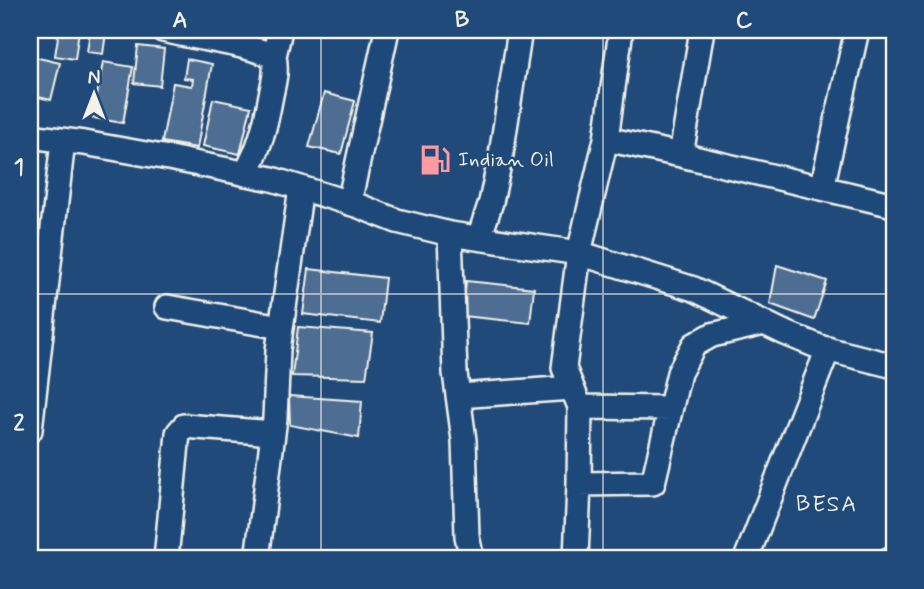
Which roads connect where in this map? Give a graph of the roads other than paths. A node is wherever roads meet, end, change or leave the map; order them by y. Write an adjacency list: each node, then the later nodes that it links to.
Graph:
1 (163, 30): 8 (street)
2 (280, 30): 8 (street)
3 (387, 30): 16 (street)
4 (520, 30): 19 (street)
5 (621, 30): 10 (street)
6 (702, 30): 12 (street)
7 (857, 30): 15 (street)
8 (274, 56): 13 (street)
9 (30, 136): 11 (street)
10 (606, 139): 12 (street); 20 (street)
11 (63, 141): 13 (street); 29 (street)
12 (681, 155): 15 (street)
13 (245, 174): 14 (street)
14 (301, 188): 16 (street); 23 (street)
15 (822, 188): 17 (street)
16 (349, 203): 18 (street)
17 (894, 205)
18 (450, 234): 19 (street); 26 (street)
19 (479, 238): 20 (street)
20 (579, 253): 22 (street); 27 (street)
21 (167, 307): 23 (street)
22 (764, 323): 24 (street); 28 (street)
23 (281, 327): 30 (street)
24 (828, 349): 25 (street); 36 (street)
25 (894, 366)
26 (458, 396): 27 (street); 34 (street)
27 (576, 397): 28 (street); 31 (street)
28 (670, 408): 31 (street)
29 (30, 430)
30 (273, 433): 32 (street); 33 (street)
31 (579, 484): 35 (street)
32 (166, 559)
33 (257, 559)
34 (472, 559)
35 (576, 559)
36 (746, 559)

